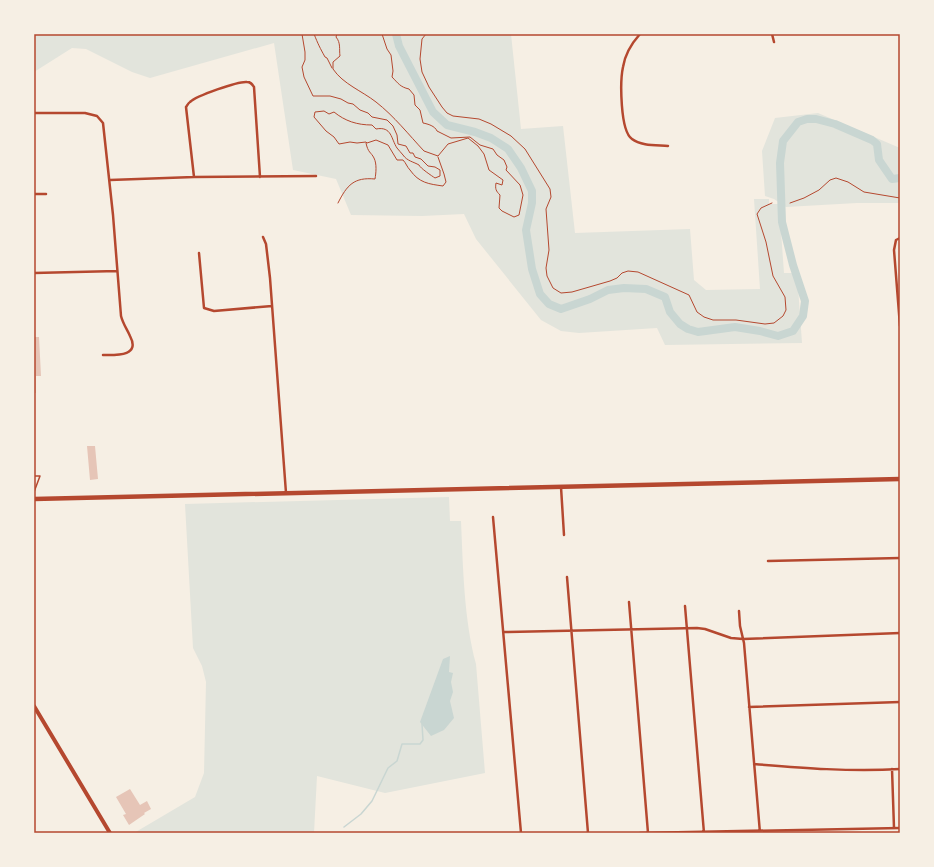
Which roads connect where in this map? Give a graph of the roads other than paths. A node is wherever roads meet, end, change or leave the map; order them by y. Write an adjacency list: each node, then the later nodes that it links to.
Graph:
1 (640, 34): 5 (street)
2 (772, 34): 3 (street)
3 (774, 42)
4 (34, 113): 9 (street)
5 (668, 146)
6 (316, 176): 8 (street)
7 (194, 177): 8 (street); 8 (street); 9 (street)
8 (260, 177)
9 (110, 180): 15 (street)
10 (34, 194): 11 (street)
11 (46, 194)
12 (263, 237): 17 (street)
13 (900, 238): 18 (street)
14 (199, 253): 17 (street)
15 (117, 271): 16 (street); 19 (street)
16 (34, 273)
17 (272, 306): 24 (street)
18 (900, 326)
19 (103, 355)
20 (34, 476): 23 (lane)
21 (900, 479): 22 (main road)
22 (561, 487): 24 (main road); 27 (street)
23 (34, 492)
24 (286, 493): 25 (main road)
25 (34, 499)
26 (494, 518): 37 (street)
27 (564, 535)
28 (900, 558): 29 (street)
29 (768, 561)
30 (567, 577): 35 (street)
31 (629, 602): 36 (street)
32 (685, 606): 34 (street)
33 (739, 611): 39 (street)
34 (687, 628): 36 (street); 39 (street); 48 (street)
35 (572, 630): 36 (street); 37 (street); 53 (street)
36 (631, 630): 55 (street)
37 (504, 632): 52 (street)
38 (900, 633): 39 (street)
39 (743, 639): 42 (street)
40 (900, 702): 42 (street)
41 (34, 706): 51 (main road)
42 (749, 707): 43 (street)
43 (754, 764): 45 (street); 49 (street)
44 (900, 768): 45 (street)
45 (892, 769): 46 (street)
46 (894, 828): 47 (street); 50 (street)
47 (900, 828)
48 (704, 832): 49 (street); 55 (street)
49 (760, 832): 50 (street)
50 (812, 832)
51 (110, 833)
52 (521, 833)
53 (588, 833)
54 (640, 833): 55 (street)
55 (648, 833)

